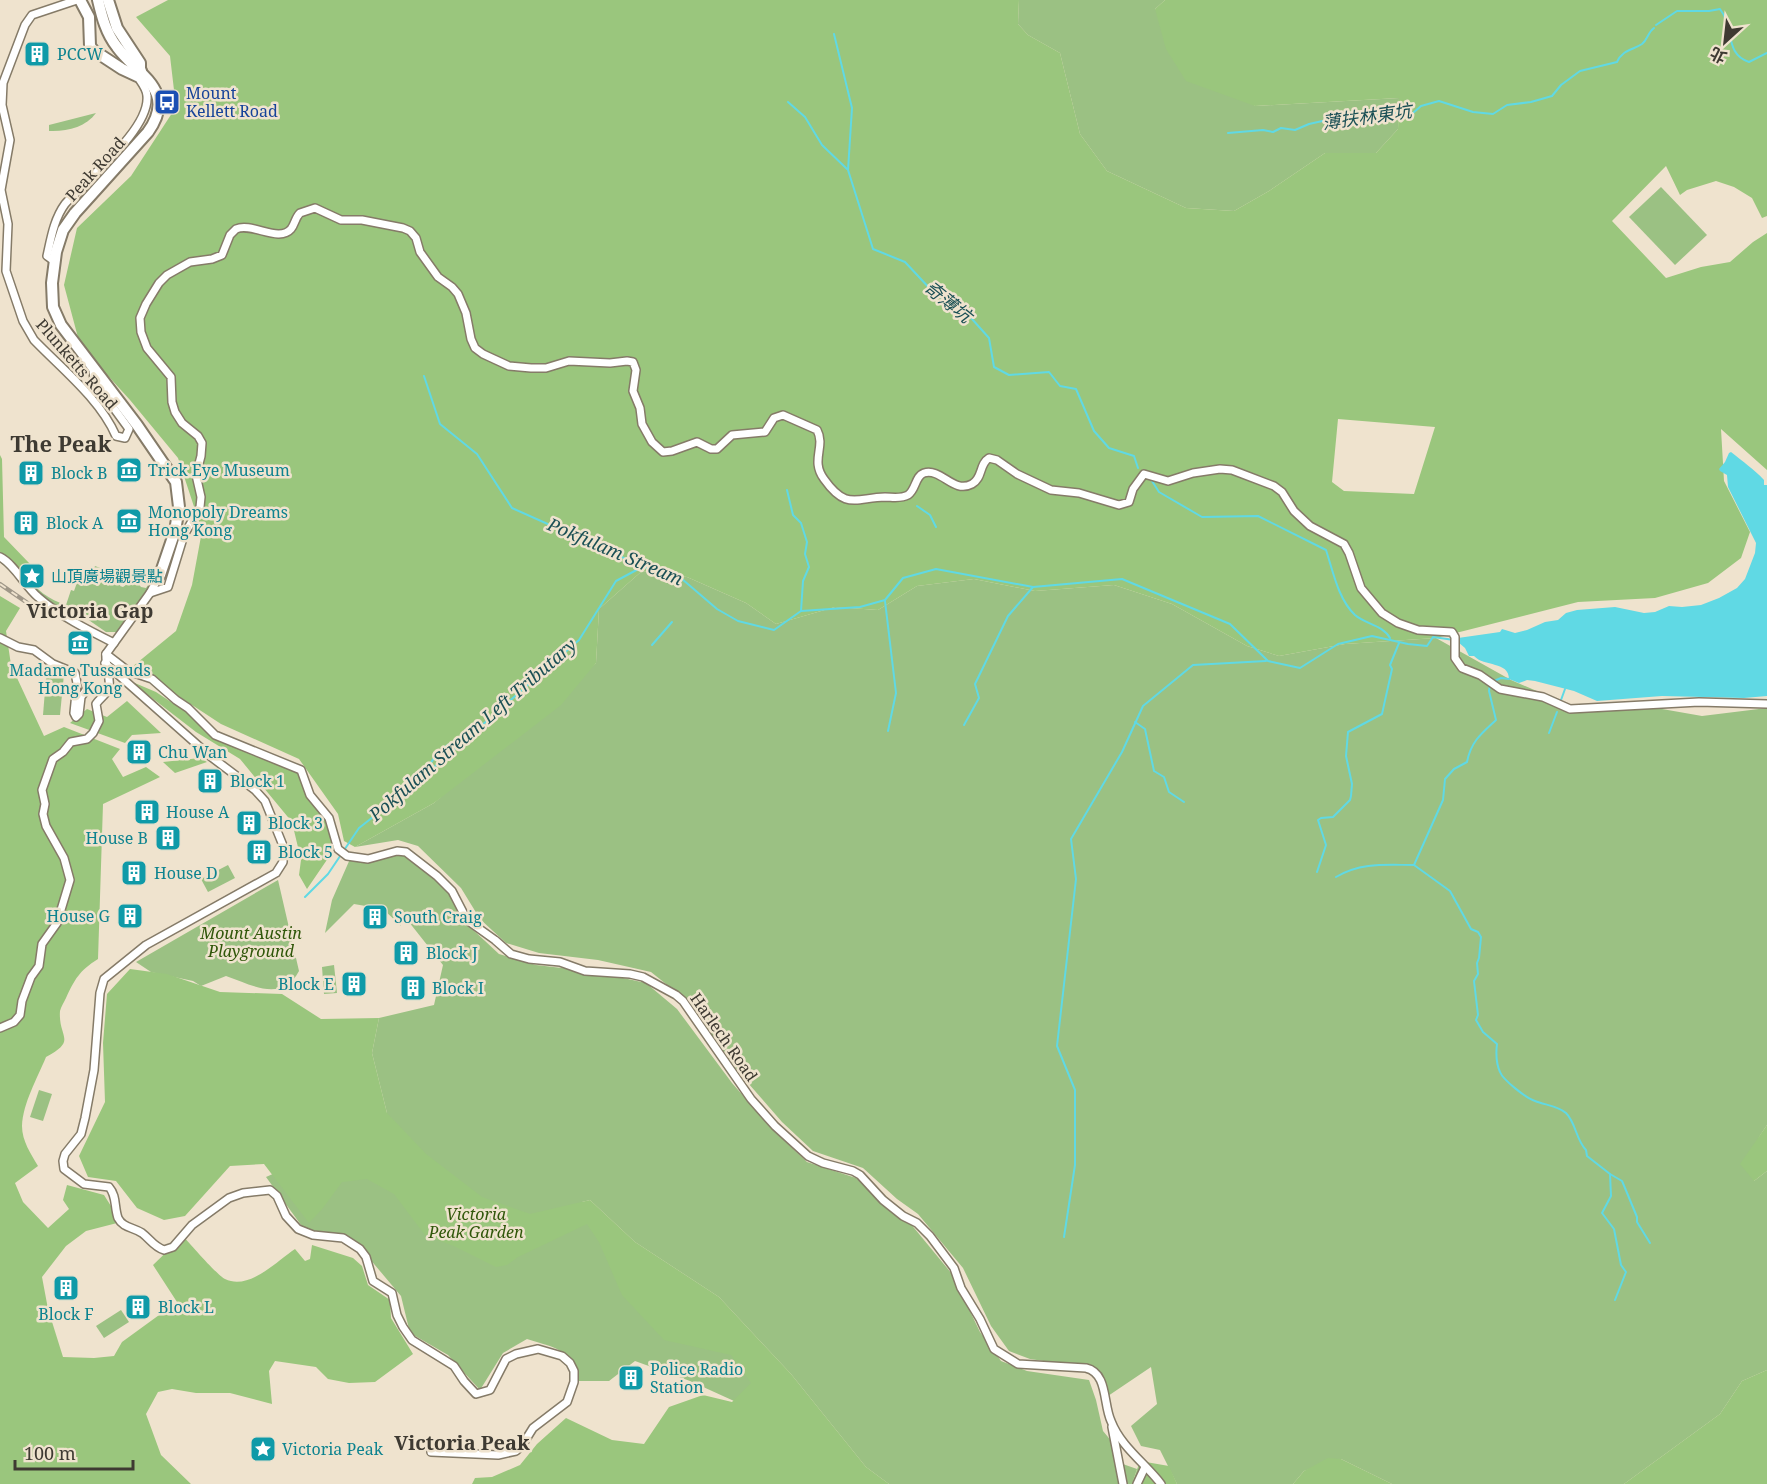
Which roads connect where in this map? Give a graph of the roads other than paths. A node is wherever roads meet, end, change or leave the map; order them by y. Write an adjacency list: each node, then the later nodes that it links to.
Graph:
1 (78, 0): 4 (main road); 5 (street, Plunketts Road)
2 (98, 0): 4 (main road, Peak Road)
3 (108, 0): 4 (main road)
4 (139, 73): 6 (main road, Peak Road)
5 (1, 103): 7 (street, Plunketts Road)
6 (93, 366): 7 (street, Peak Road); 9 (main road, Peak Road)
7 (114, 430)
8 (0, 557): 12 (street)
9 (160, 575): 10 (street, Peak Road)
10 (150, 594): 12 (street, Peak Road); 16 (street)
11 (0, 638): 15 (street)
12 (114, 643): 13 (street, Peak Road)
13 (106, 654): 14 (street, Peak Road); 18 (street, Harlech Road)
14 (105, 663): 17 (street, Peak Road); 19 (street)
15 (90, 685)
16 (1767, 704)
17 (0, 1028)
18 (1111, 1422): 20 (street, Harlech Road); 21 (street)
19 (431, 1452)
20 (1145, 1467): 22 (street); 23 (street, Harlech Road)
21 (1123, 1484)
22 (1137, 1484)
23 (1161, 1484)

